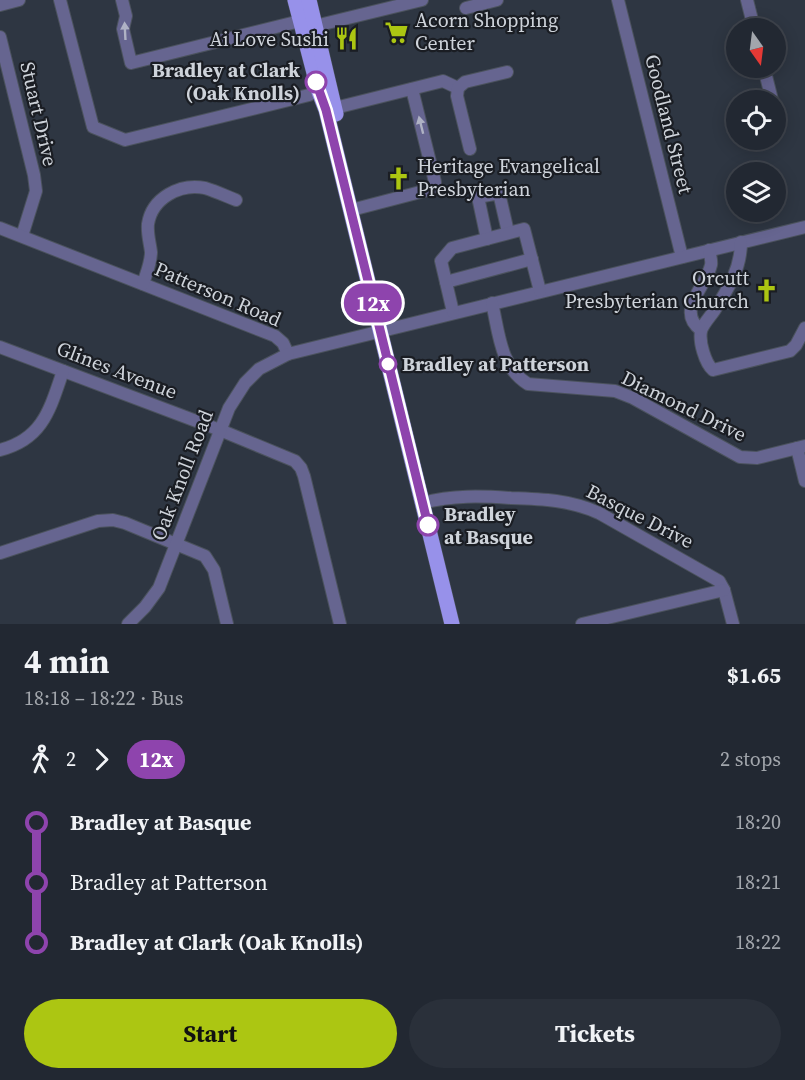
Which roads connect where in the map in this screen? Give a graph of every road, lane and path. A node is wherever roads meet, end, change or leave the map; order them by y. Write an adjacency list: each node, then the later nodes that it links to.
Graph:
1 (19, 0): 11 (street)
2 (60, 0): 17 (street)
3 (122, 0): 14 (street, one-way to 3)
4 (295, 0): 14 (main road)
5 (302, 0): 14 (main road)
6 (309, 0): 14 (main road)
7 (497, 0): 12 (street)
8 (618, 0): 31 (street, Goodland Street)
9 (747, 0): 13 (street)
10 (415, 1): 14 (street)
11 (0, 5)
12 (466, 8)
13 (752, 18)
14 (308, 23): 17 (main road); 20 (main road)
15 (0, 37): 27 (street, Stuart Drive)
16 (507, 72): 18 (street)
17 (312, 88): 20 (main road)
18 (458, 88): 19 (street); 21 (street)
19 (412, 89): 20 (street); 23 (street, one-way to 19)
20 (331, 109): 23 (main road); 39 (main road)
21 (470, 149)
22 (236, 200): 34 (street)
23 (359, 208): 39 (main road)
24 (805, 227): 29 (street, Patterson Road)
25 (0, 228): 27 (street, Patterson Road)
26 (508, 232): 28 (street); 28 (street); 32 (street)
27 (22, 236): 34 (street, Patterson Road)
28 (487, 239): 33 (street)
29 (741, 243): 30 (street, Patterson Road); 40 (street)
30 (709, 250): 31 (street, Patterson Road); 40 (street)
31 (682, 257): 35 (street, Patterson Road)
32 (532, 259): 33 (street); 35 (street)
33 (446, 282): 37 (street)
34 (143, 284): 42 (street, Patterson Road)
35 (540, 291): 36 (street, Patterson Road)
36 (492, 303): 37 (street, Patterson Road); 45 (street, Diamond Drive)
37 (453, 312): 39 (street, Patterson Road)
38 (805, 327): 40 (street)
39 (384, 329): 42 (street, Patterson Road); 48 (main road)
40 (701, 330)
41 (0, 347): 43 (street, Glines Avenue)
42 (288, 354): 44 (street, Oak Knoll Road)
43 (63, 371): 44 (street, Glines Avenue); 46 (street)
44 (220, 430): 49 (street, Oak Knoll Road); 54 (street, Glines Avenue)
45 (801, 447): 47 (street)
46 (0, 450)
47 (805, 481)
48 (426, 502): 51 (street, Basque Drive); 55 (main road); 56 (main road)
49 (177, 543): 50 (street); 52 (street, Oak Knoll Road); 53 (street)
50 (0, 553)
51 (724, 590): 57 (street); 58 (street)
52 (128, 624)
53 (227, 624)
54 (340, 624)
55 (452, 624)
56 (461, 624)
57 (582, 624)
58 (733, 624)

